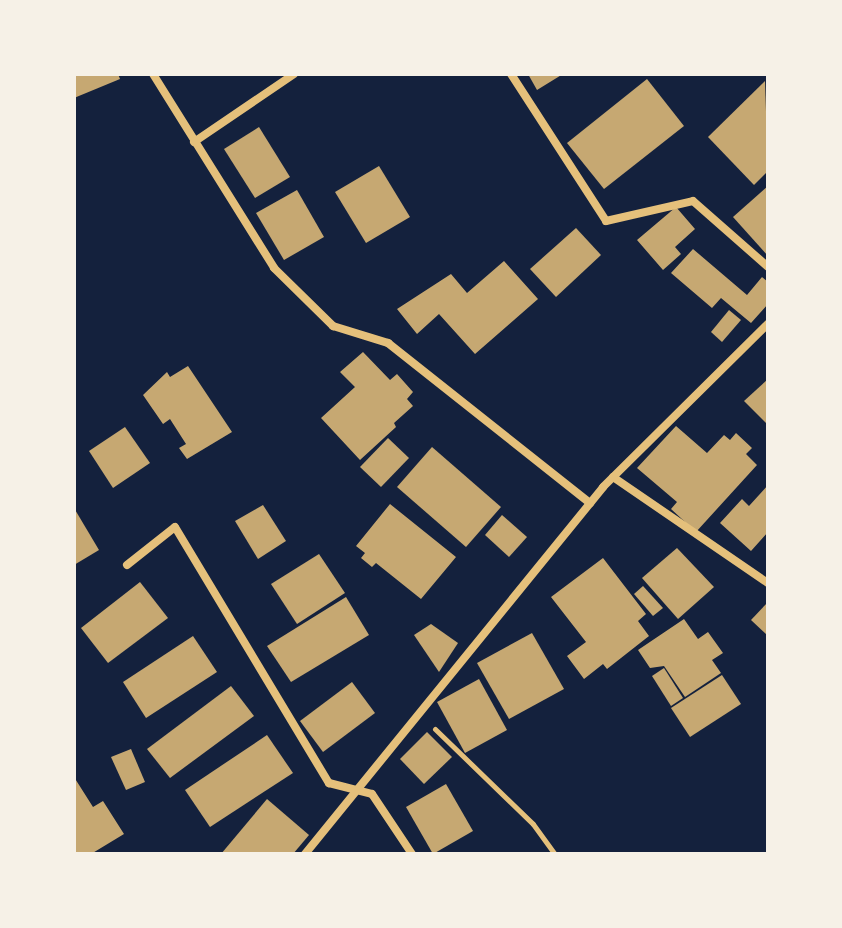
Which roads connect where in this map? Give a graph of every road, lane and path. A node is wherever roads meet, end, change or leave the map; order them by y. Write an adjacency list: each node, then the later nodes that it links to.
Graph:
1 (153, 74): 4 (street)
2 (294, 74): 4 (street)
3 (511, 74): 5 (street)
4 (194, 142): 8 (street)
5 (768, 267)
6 (768, 324): 7 (street)
7 (613, 477): 8 (street); 10 (street)
8 (590, 503): 11 (street)
9 (127, 565): 12 (street)
10 (768, 583)
11 (418, 711): 12 (street); 15 (path)
12 (355, 790): 13 (street); 14 (street)
13 (305, 854)
14 (412, 854)
15 (555, 854)

